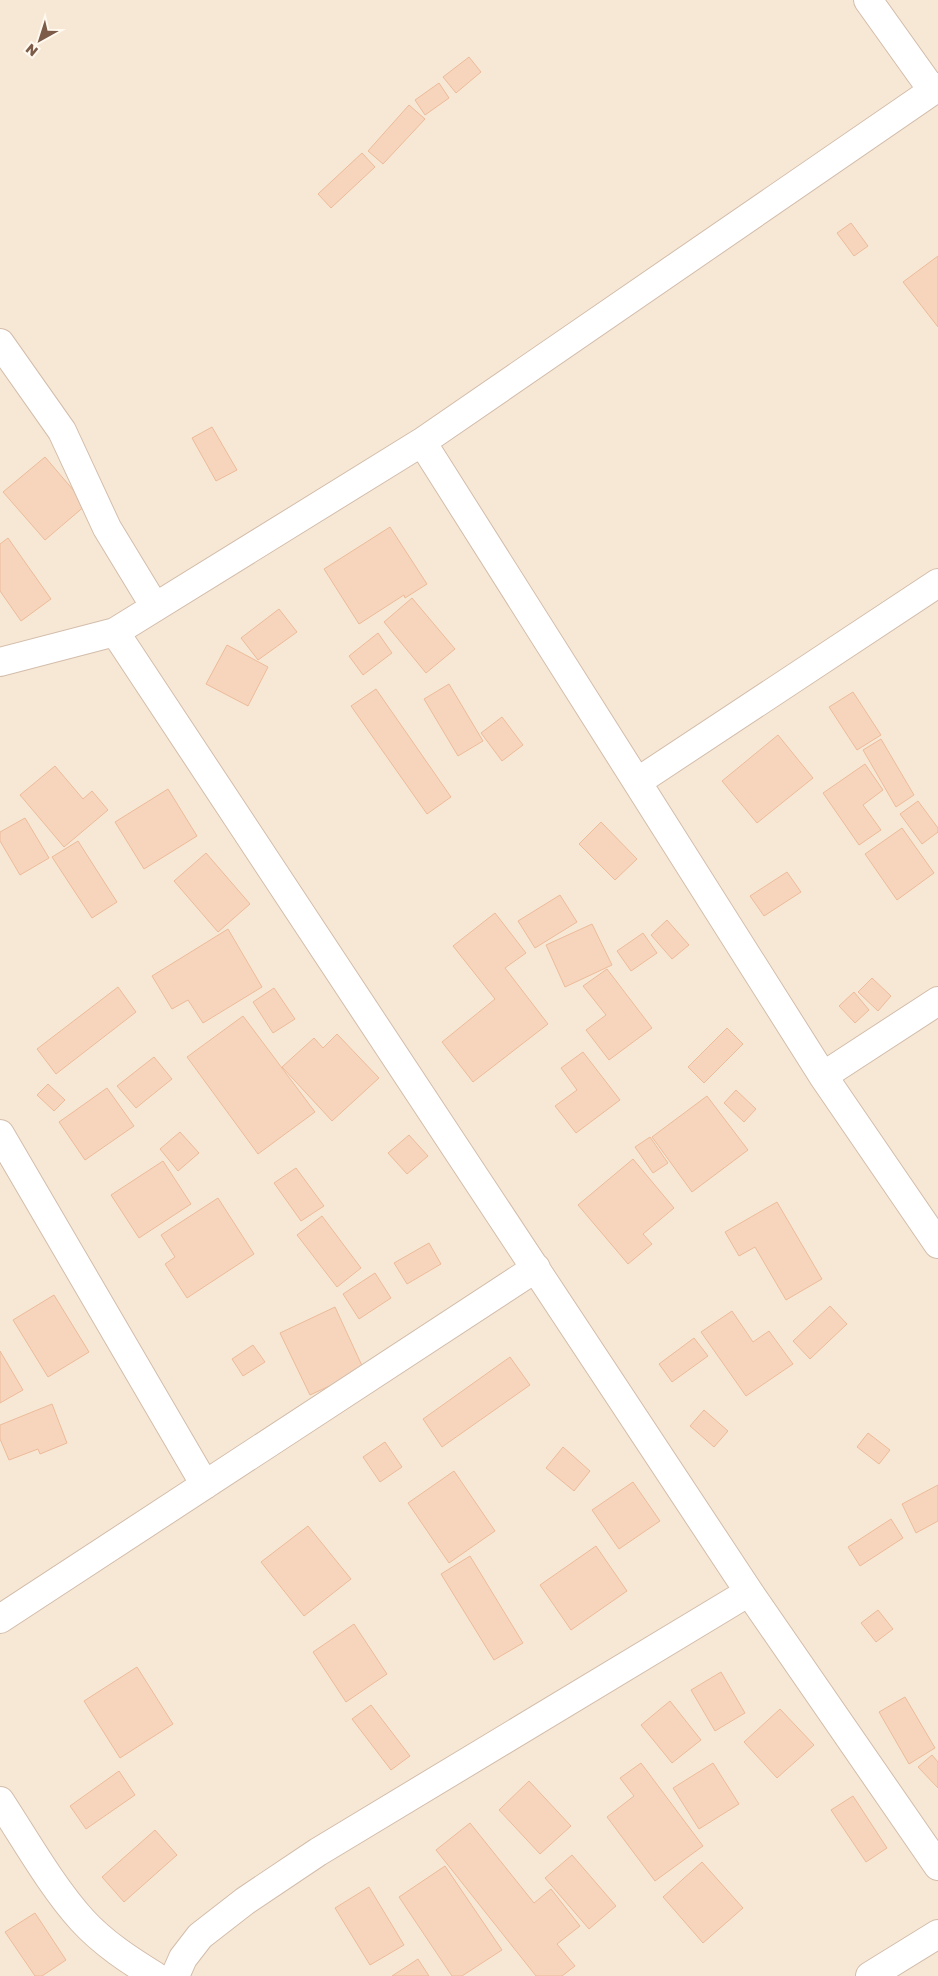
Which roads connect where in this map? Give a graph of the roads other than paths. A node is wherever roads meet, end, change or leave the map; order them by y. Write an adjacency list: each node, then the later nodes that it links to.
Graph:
1 (868, 0): 2 (street)
2 (935, 89): 4 (street)
3 (0, 343): 6 (street)
4 (422, 442): 6 (street); 9 (street)
5 (938, 583): 9 (street)
6 (155, 607): 7 (street)
7 (115, 632): 8 (street); 14 (street)
8 (0, 662)
9 (637, 782): 11 (street)
10 (938, 1001): 11 (street)
11 (823, 1076): 13 (street)
12 (0, 1134): 15 (street)
13 (938, 1244)
14 (536, 1268): 15 (street); 16 (street)
15 (205, 1485): 17 (street)
16 (750, 1592): 19 (street); 22 (street)
17 (0, 1619)
18 (0, 1801): 21 (street)
19 (938, 1866)
20 (938, 1934): 23 (street)
21 (155, 1976)
22 (174, 1976)
23 (870, 1976)

